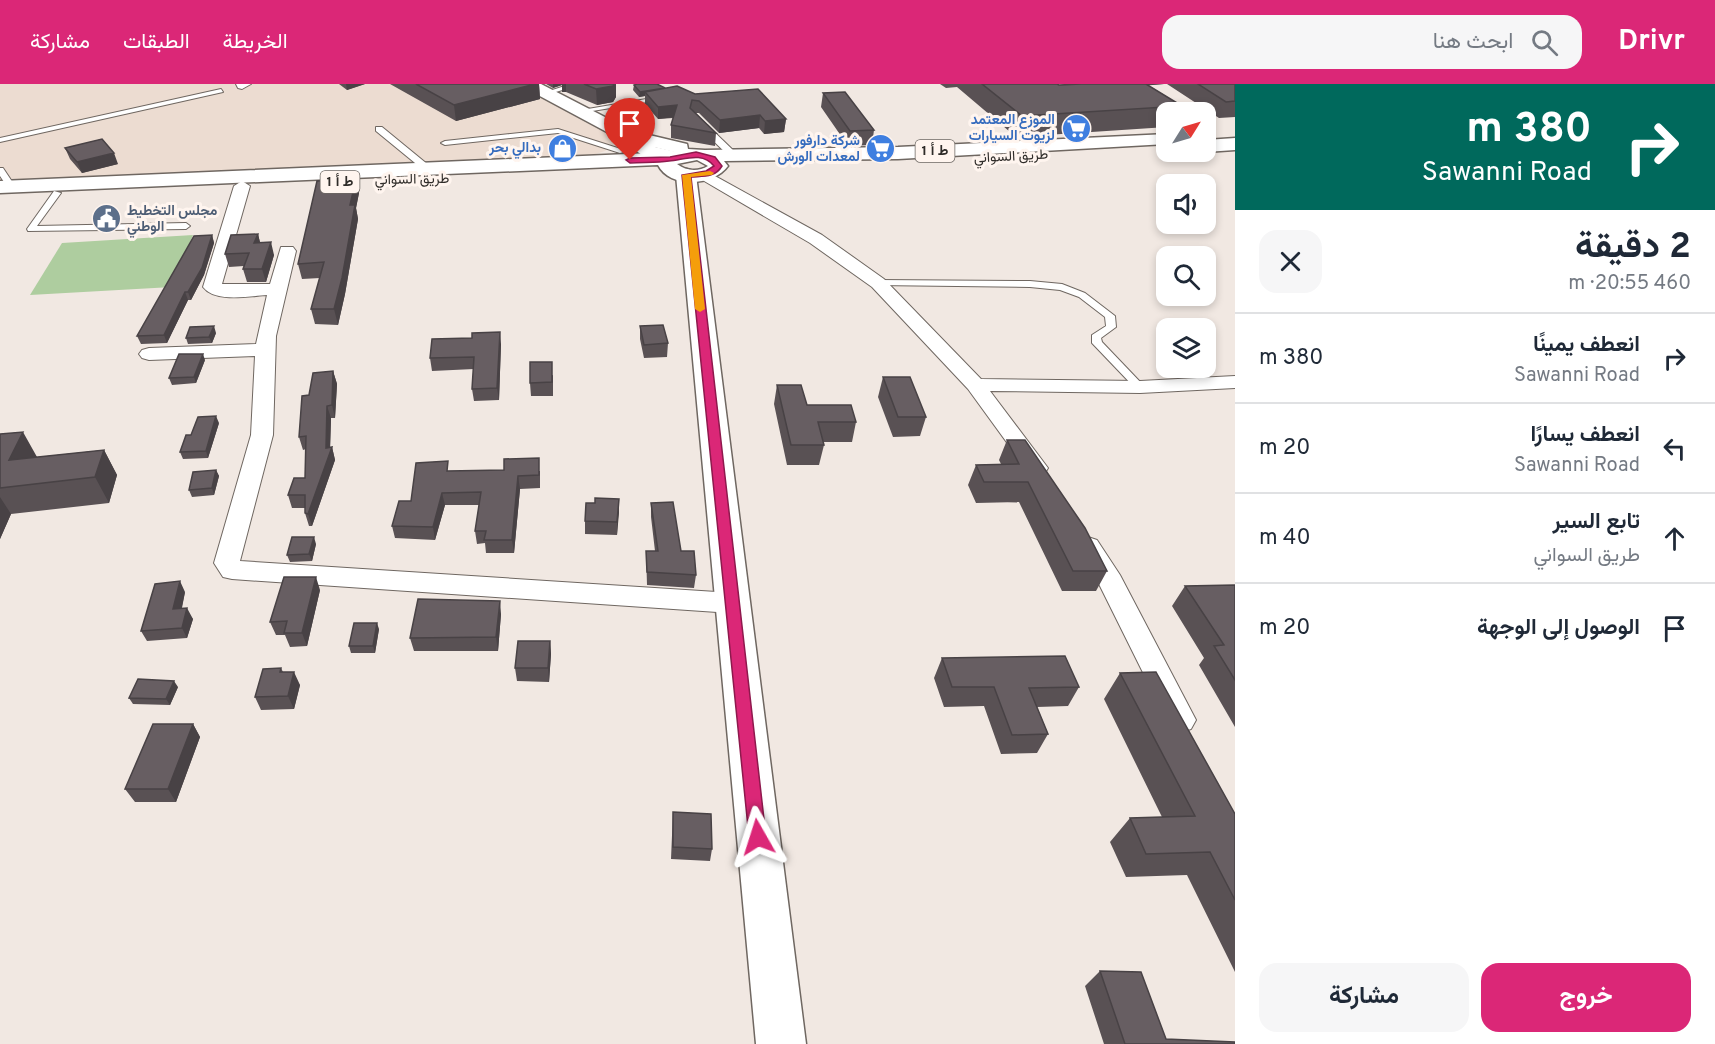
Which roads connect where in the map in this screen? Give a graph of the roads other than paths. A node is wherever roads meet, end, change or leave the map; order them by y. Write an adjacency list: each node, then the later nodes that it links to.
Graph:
1 (529, 84): 4 (main road)
2 (579, 84): 4 (lane)
3 (220, 91): 11 (lane)
4 (546, 93): 6 (main road)
5 (677, 95): 6 (lane)
6 (580, 111): 13 (main road)
7 (694, 117): 18 (lane)
8 (379, 129): 22 (lane)
9 (1235, 136): 10 (main road)
10 (1216, 137)
11 (0, 140)
12 (1156, 140): 18 (main road, طريق السواني / ط أ 1)
13 (623, 142): 14 (lane); 18 (main road); 19 (main road); 20 (main road)
14 (445, 143)
15 (1235, 144): 16 (main road)
16 (1216, 145)
17 (1156, 148): 20 (main road, طريق السواني / ط أ 1)
18 (729, 155): 20 (main road, طريق السواني / ط أ 1)
19 (589, 162): 20 (main road, طريق السواني / ط أ 1); 22 (main road, طريق السواني / ط أ 1)
20 (690, 167): 23 (main road, طريق السواني / ط أ 1); 28 (street); 37 (main road)
21 (0, 170): 24 (lane)
22 (429, 170): 24 (main road, طريق السواني / ط أ 1)
23 (242, 186): 25 (main road, طريق السواني / ط أ 1); 29 (street)
24 (4, 189): 25 (main road, طريق السواني / ط أ 1)
25 (57, 193): 26 (lane)
26 (186, 226)
27 (287, 251): 29 (street)
28 (878, 283): 33 (street); 34 (lane)
29 (278, 289): 30 (street)
30 (265, 350): 31 (street); 37 (street)
31 (149, 354)
32 (1235, 382): 34 (street)
33 (975, 385): 34 (street); 35 (street)
34 (1140, 387)
35 (1050, 487)
36 (1075, 526): 38 (street)
37 (732, 603): 39 (main road)
38 (1192, 741)
39 (781, 1044)

